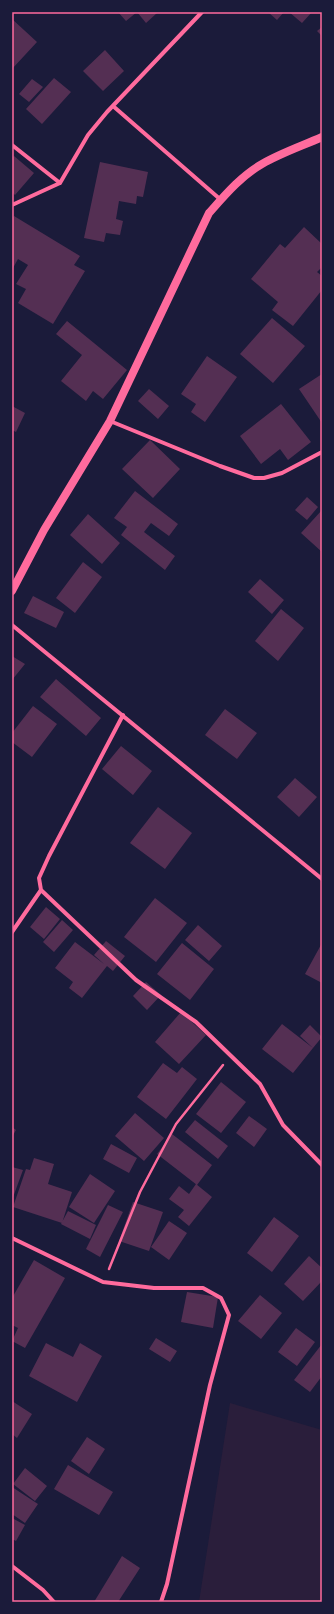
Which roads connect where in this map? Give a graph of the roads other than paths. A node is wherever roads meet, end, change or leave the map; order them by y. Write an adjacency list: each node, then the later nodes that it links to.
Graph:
1 (202, 12): 2 (street)
2 (113, 106): 5 (street); 6 (street)
3 (322, 137): 6 (main road)
4 (12, 145): 5 (street)
5 (60, 183): 7 (street)
6 (221, 200): 8 (main road)
7 (12, 205)
8 (110, 421): 9 (street); 10 (main road)
9 (322, 452)
10 (12, 591)
11 (12, 625): 12 (street)
12 (123, 716): 13 (street); 14 (street)
13 (322, 879)
14 (41, 890): 15 (street); 16 (street)
15 (12, 932)
16 (322, 1165)
17 (12, 1238): 20 (street)
18 (12, 1566): 19 (street)
19 (54, 1602)
20 (161, 1602)

